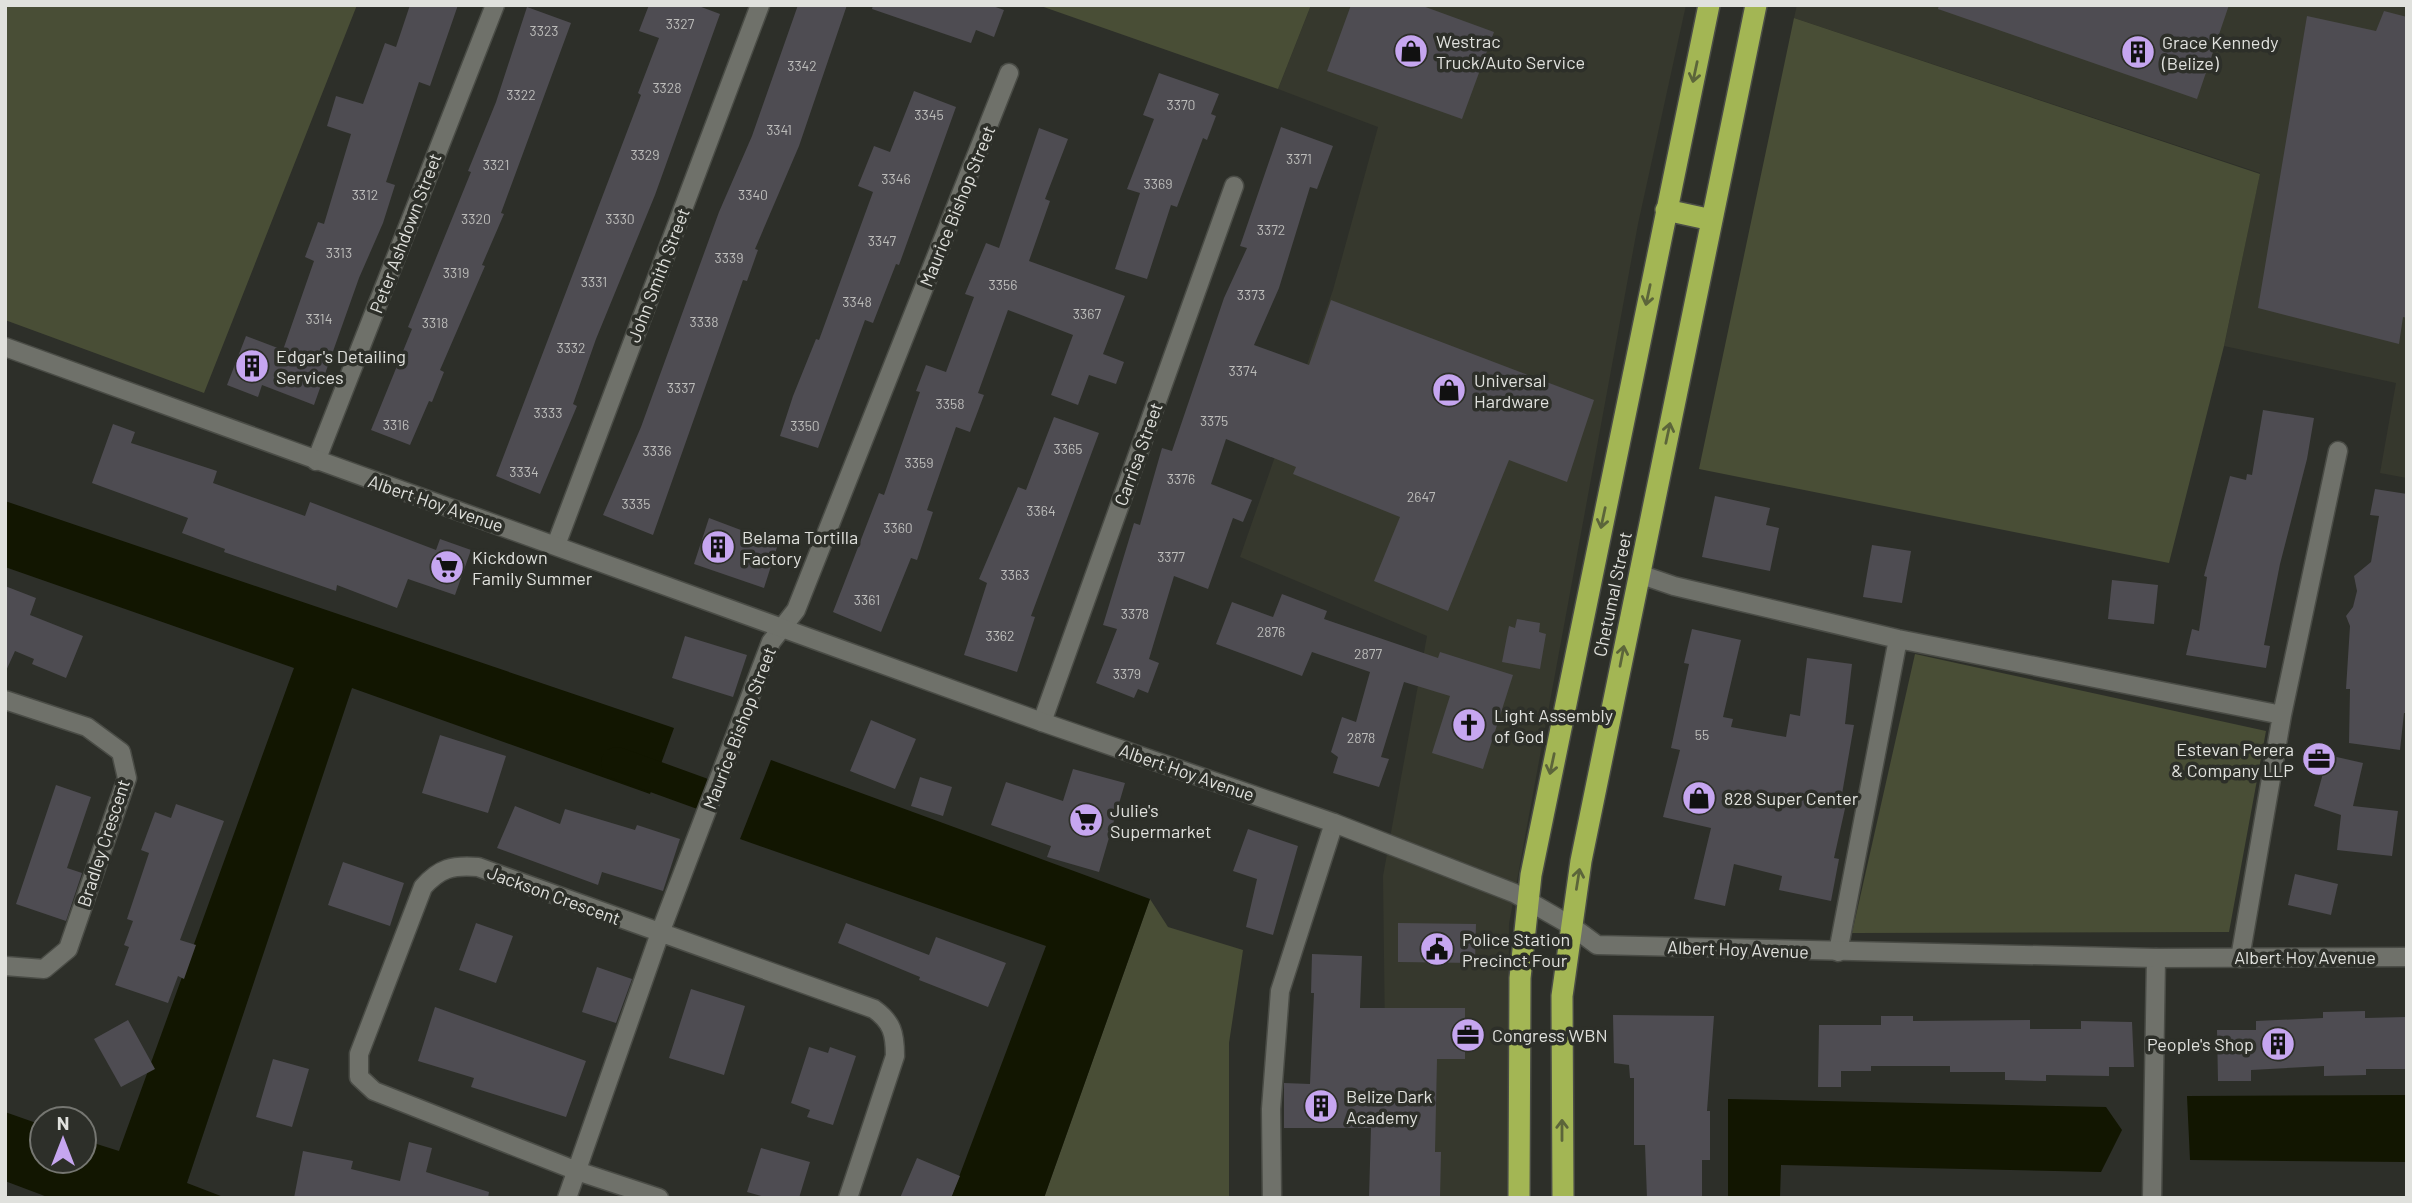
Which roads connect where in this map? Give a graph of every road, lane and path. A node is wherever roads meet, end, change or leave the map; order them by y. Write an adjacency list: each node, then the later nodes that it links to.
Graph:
1 (495, 5): 11 (street, Peter Ashdown Street)
2 (760, 5): 12 (street, John Smith Street)
3 (1709, 5): 7 (highway, Chetumal Street, one-way to 7)
4 (1756, 5): 8 (highway, Chetumal Street)
5 (1009, 73): 14 (street, Maurice Bishop Street)
6 (1234, 186): 18 (street, Carrisa Street)
7 (1666, 211): 8 (highway); 20 (highway, Chetumal Street, one-way to 20)
8 (1712, 220): 13 (highway, Chetumal Street, one-way to 8)
9 (5, 347): 11 (street, Albert Hoy Avenue)
10 (2338, 452): 17 (street)
11 (316, 461): 12 (street, Albert Hoy Avenue)
12 (556, 545): 14 (street, Albert Hoy Avenue)
13 (1639, 574): 15 (street); 21 (highway, Chetumal Street, one-way to 13)
14 (783, 626): 18 (street, Albert Hoy Avenue); 22 (street, Maurice Bishop Street)
15 (1898, 639): 17 (street); 23 (street)
16 (5, 699): 27 (street, Bradley Crescent)
17 (2282, 715): 26 (street)
18 (1042, 722): 19 (street, Albert Hoy Avenue)
19 (1335, 823): 20 (street, Albert Hoy Avenue); 32 (street)
20 (1528, 902): 21 (street, Albert Hoy Avenue); 33 (highway, Chetumal Street)
21 (1570, 925): 23 (street, Albert Hoy Avenue); 34 (highway, Chetumal Street, one-way to 21)
22 (660, 933): 28 (street, Maurice Bishop Street); 28 (street, Jackson Crescent); 31 (street, Jackson Crescent)
23 (1838, 952): 25 (street, Albert Hoy Avenue)
24 (2407, 957): 26 (street, Albert Hoy Avenue)
25 (2156, 958): 26 (street, Albert Hoy Avenue); 35 (street)
26 (2240, 958)
27 (5, 966)
28 (577, 1171): 29 (street, Maurice Bishop Street); 30 (street, Jackson Crescent)
29 (567, 1198)
30 (659, 1198)
31 (848, 1198)
32 (1272, 1198)
33 (1518, 1198)
34 (1563, 1198)
35 (2152, 1198)

